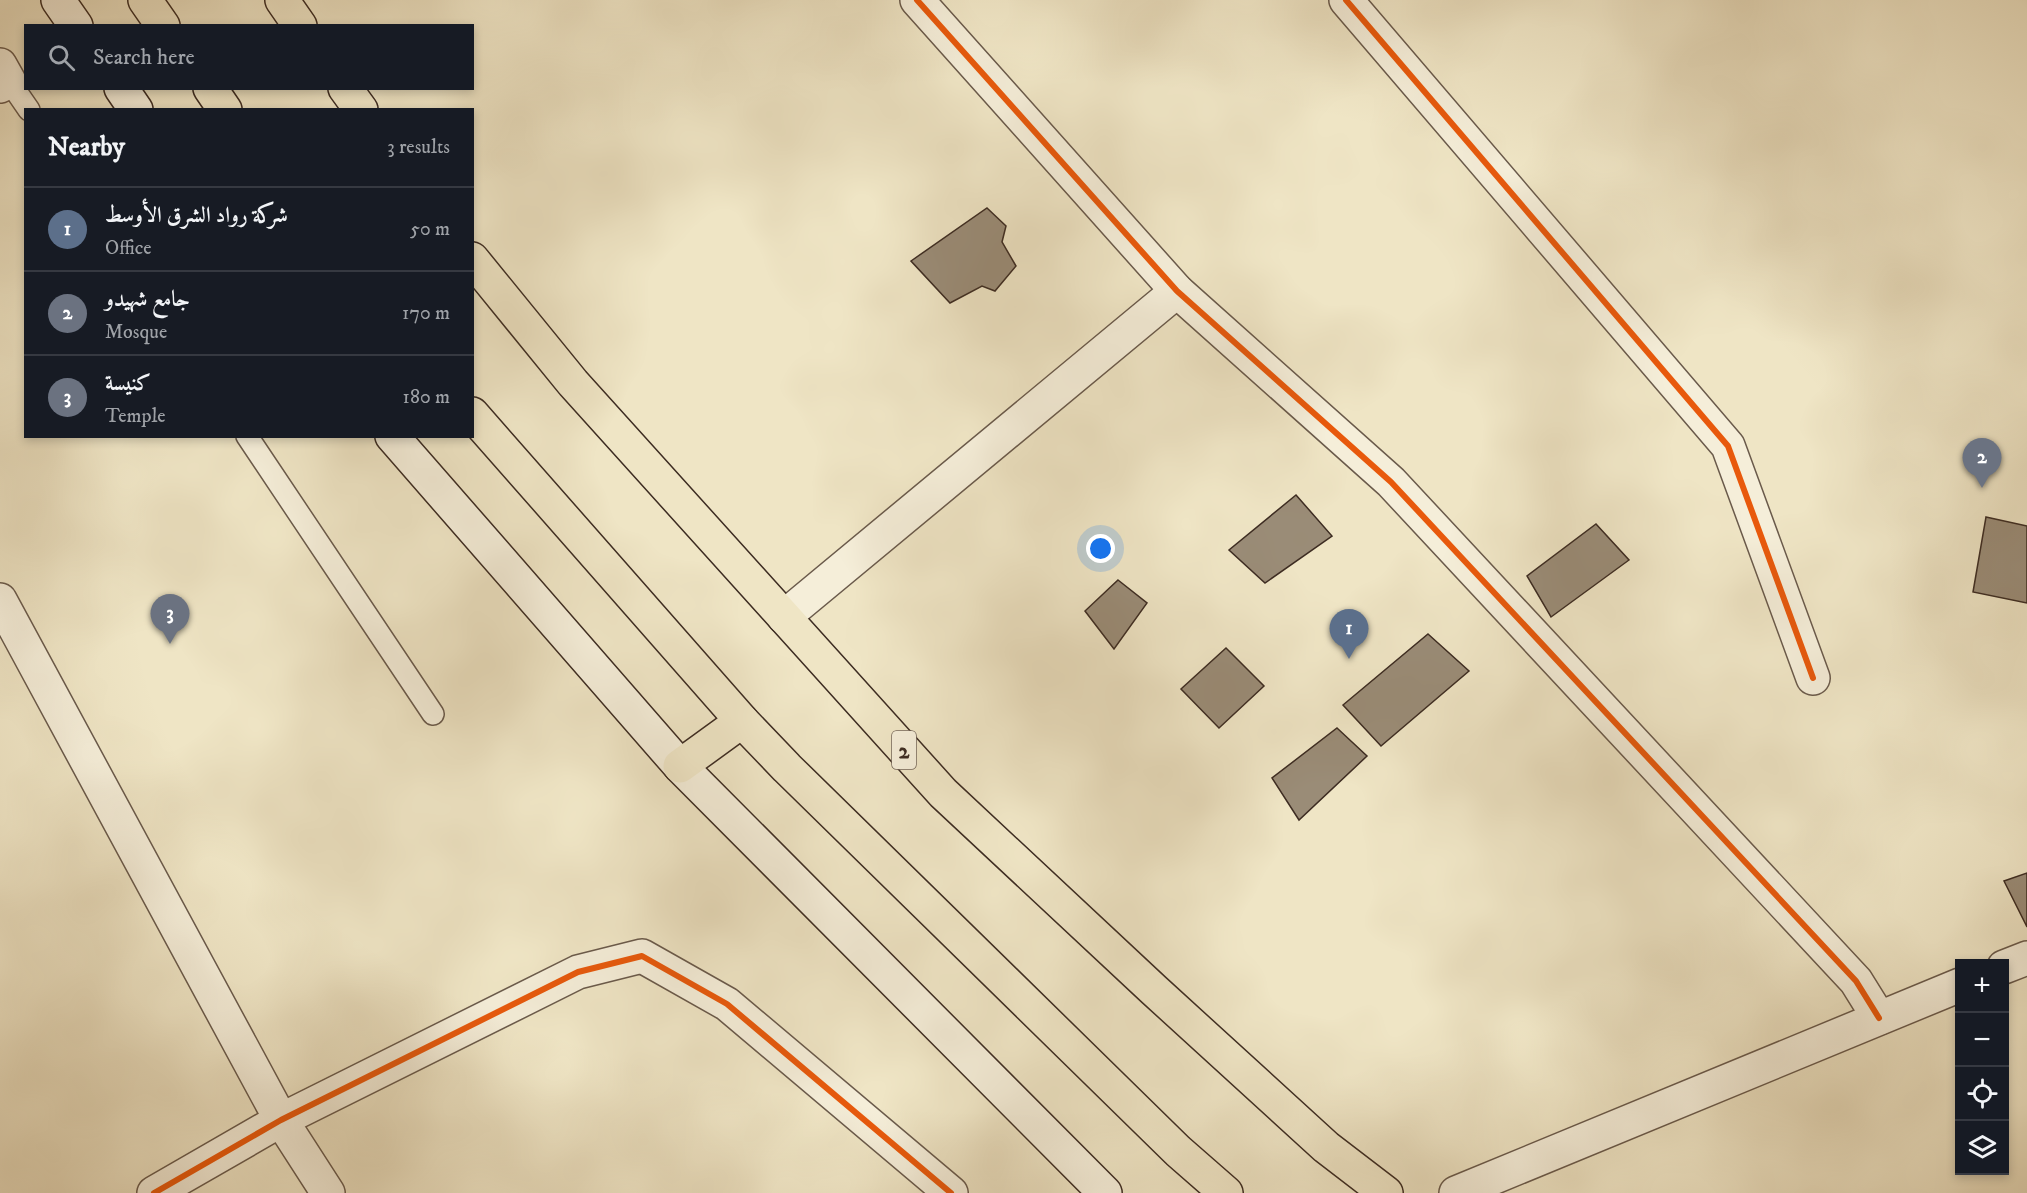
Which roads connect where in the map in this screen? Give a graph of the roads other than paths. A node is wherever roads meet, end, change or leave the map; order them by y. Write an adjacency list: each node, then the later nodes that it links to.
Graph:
1 (58, 0): 6 (street)
2 (145, 0): 7 (highway)
3 (282, 0): 8 (highway)
4 (917, 0): 18 (street)
5 (1346, 0): 24 (street)
6 (75, 24)
7 (163, 24)
8 (299, 24)
9 (3, 77): 13 (lane)
10 (122, 90): 14 (street)
11 (211, 90): 15 (highway)
12 (346, 90): 16 (highway)
13 (26, 108)
14 (135, 108)
15 (224, 108)
16 (360, 108)
17 (474, 261): 23 (highway, 2)
18 (1177, 291): 23 (street); 31 (street)
19 (474, 416): 26 (highway)
20 (248, 438): 25 (lane)
21 (394, 438): 27 (street)
22 (0, 600): 32 (street)
23 (784, 617): 38 (highway, 2)
24 (1814, 678)
25 (433, 714)
26 (742, 721): 27 (highway); 37 (highway)
27 (680, 766): 36 (street)
28 (2027, 958): 29 (street)
29 (2009, 965)
30 (1955, 987): 31 (street)
31 (1879, 1018): 39 (street)
32 (281, 1120): 33 (street); 34 (street); 35 (street)
33 (154, 1193)
34 (328, 1193)
35 (951, 1193)
36 (1106, 1193)
37 (1226, 1193)
38 (1386, 1193)
39 (1456, 1193)

